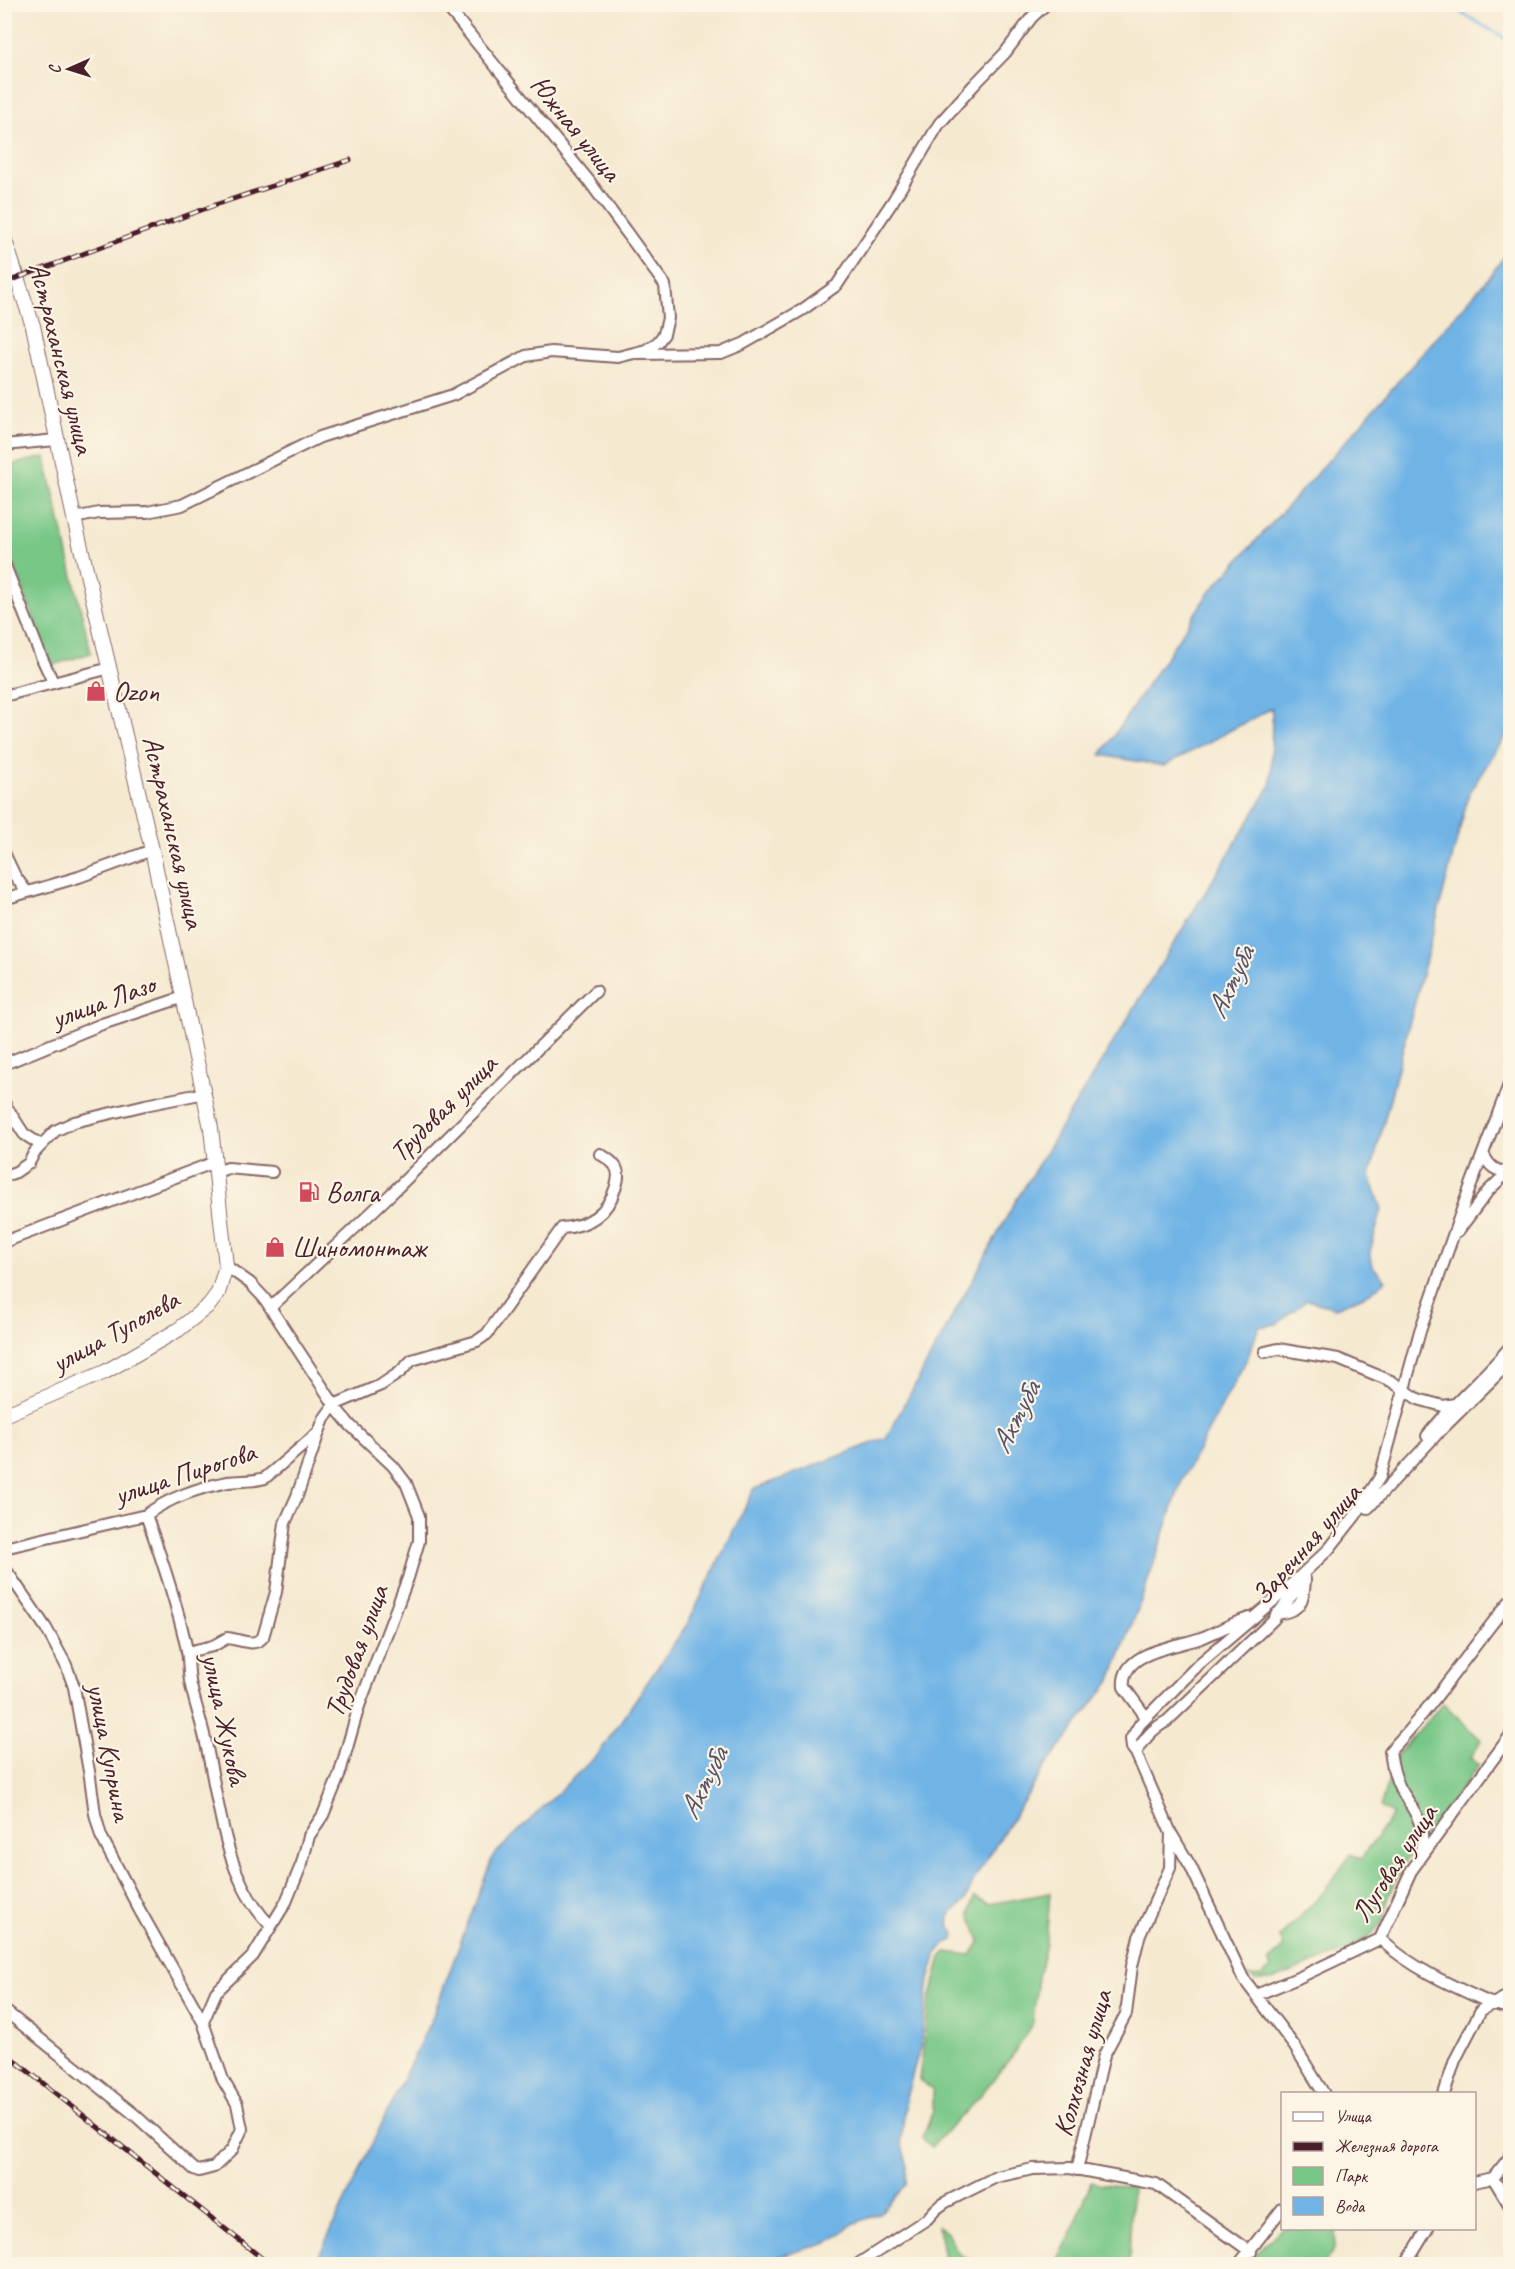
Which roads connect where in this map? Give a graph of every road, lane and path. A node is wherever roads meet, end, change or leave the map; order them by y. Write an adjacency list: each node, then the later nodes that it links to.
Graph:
1 (445, 4): 5 (street, Южная улица)
2 (1046, 4): 5 (street)
3 (4, 238): 4 (main road, Астраханская улица)
4 (11, 274): 6 (main road, Астраханская улица)
5 (635, 354): 8 (street)
6 (56, 440): 7 (street); 8 (main road, Астраханская улица)
7 (4, 445)
8 (74, 518): 10 (main road, Астраханская улица)
9 (4, 562): 11 (street)
10 (110, 668): 11 (street); 13 (main road, Астраханская улица)
11 (53, 682): 12 (street)
12 (4, 696)
13 (152, 850): 15 (street); 18 (main road, Астраханская улица)
14 (4, 853): 15 (street)
15 (26, 891): 16 (street)
16 (4, 898)
17 (596, 990): 33 (street, Трудовая улица)
18 (184, 997): 19 (street, улица Лазо); 21 (main road, Астраханская улица)
19 (4, 1064)
20 (1510, 1082): 24 (street)
21 (205, 1093): 23 (street); 26 (main road, Астраханская улица)
22 (4, 1103): 23 (street)
23 (41, 1145): 29 (street)
24 (1483, 1153): 28 (street); 30 (street)
25 (600, 1154): 39 (street)
26 (216, 1167): 27 (street); 31 (street); 32 (main road, Астраханская улица)
27 (272, 1172)
28 (1510, 1172): 30 (street)
29 (4, 1176)
30 (1452, 1238): 37 (street)
31 (4, 1242)
32 (226, 1266): 33 (street, Трудовая улица); 40 (main road, улица Туполева)
33 (271, 1307): 39 (street, Трудовая улица)
34 (1510, 1347): 38 (street)
35 (1265, 1352): 37 (street)
36 (1510, 1362): 42 (street, Заречная улица)
37 (1404, 1389): 38 (street); 45 (street)
38 (1455, 1404): 42 (street)
39 (334, 1405): 41 (street, улица Пирогова); 57 (street, Трудовая улица)
40 (4, 1415)
41 (319, 1432): 43 (street, улица Пирогова); 51 (street)
42 (1398, 1476): 45 (street, Заречная улица)
43 (146, 1515): 44 (street, улица Пирогова); 51 (street, улица Жукова)
44 (4, 1548)
45 (1329, 1549): 47 (street, Заречная улица)
46 (4, 1567): 64 (street, улица Куприна)
47 (1305, 1576): 49 (street, Заречная улица); 50 (street)
48 (1510, 1601): 56 (street)
49 (1278, 1614): 50 (street); 54 (street, Заречная улица)
50 (1256, 1616): 52 (street); 52 (street)
51 (187, 1652): 57 (street, улица Жукова)
52 (1146, 1717): 54 (street)
53 (1510, 1736): 56 (street, Луговая улица)
54 (1136, 1753): 55 (street, Колхозная улица)
55 (1171, 1833): 59 (street, Колхозная улица); 68 (street, Колхозная улица)
56 (1419, 1860): 58 (street, Луговая улица)
57 (270, 1925): 64 (street, Трудовая улица)
58 (1380, 1939): 59 (street, Луговая улица); 61 (street)
59 (1256, 1995): 65 (street, Колхозная улица)
60 (1510, 1995): 61 (street)
61 (1492, 2003): 62 (street); 66 (street)
62 (1510, 2009)
63 (4, 2010): 64 (street, улица Куприна)
64 (203, 2022)
65 (1323, 2092)
66 (1444, 2092)
67 (1510, 2157): 69 (street)
68 (1077, 2170): 74 (street, Колхозная улица); 75 (street, Колхозная улица)
69 (1493, 2178): 70 (street); 71 (street)
70 (1476, 2182)
71 (1510, 2206)
72 (1281, 2210): 74 (street)
73 (1427, 2230): 77 (street)
74 (1251, 2252): 76 (street)
75 (858, 2265)
76 (1239, 2265)
77 (1406, 2265)

